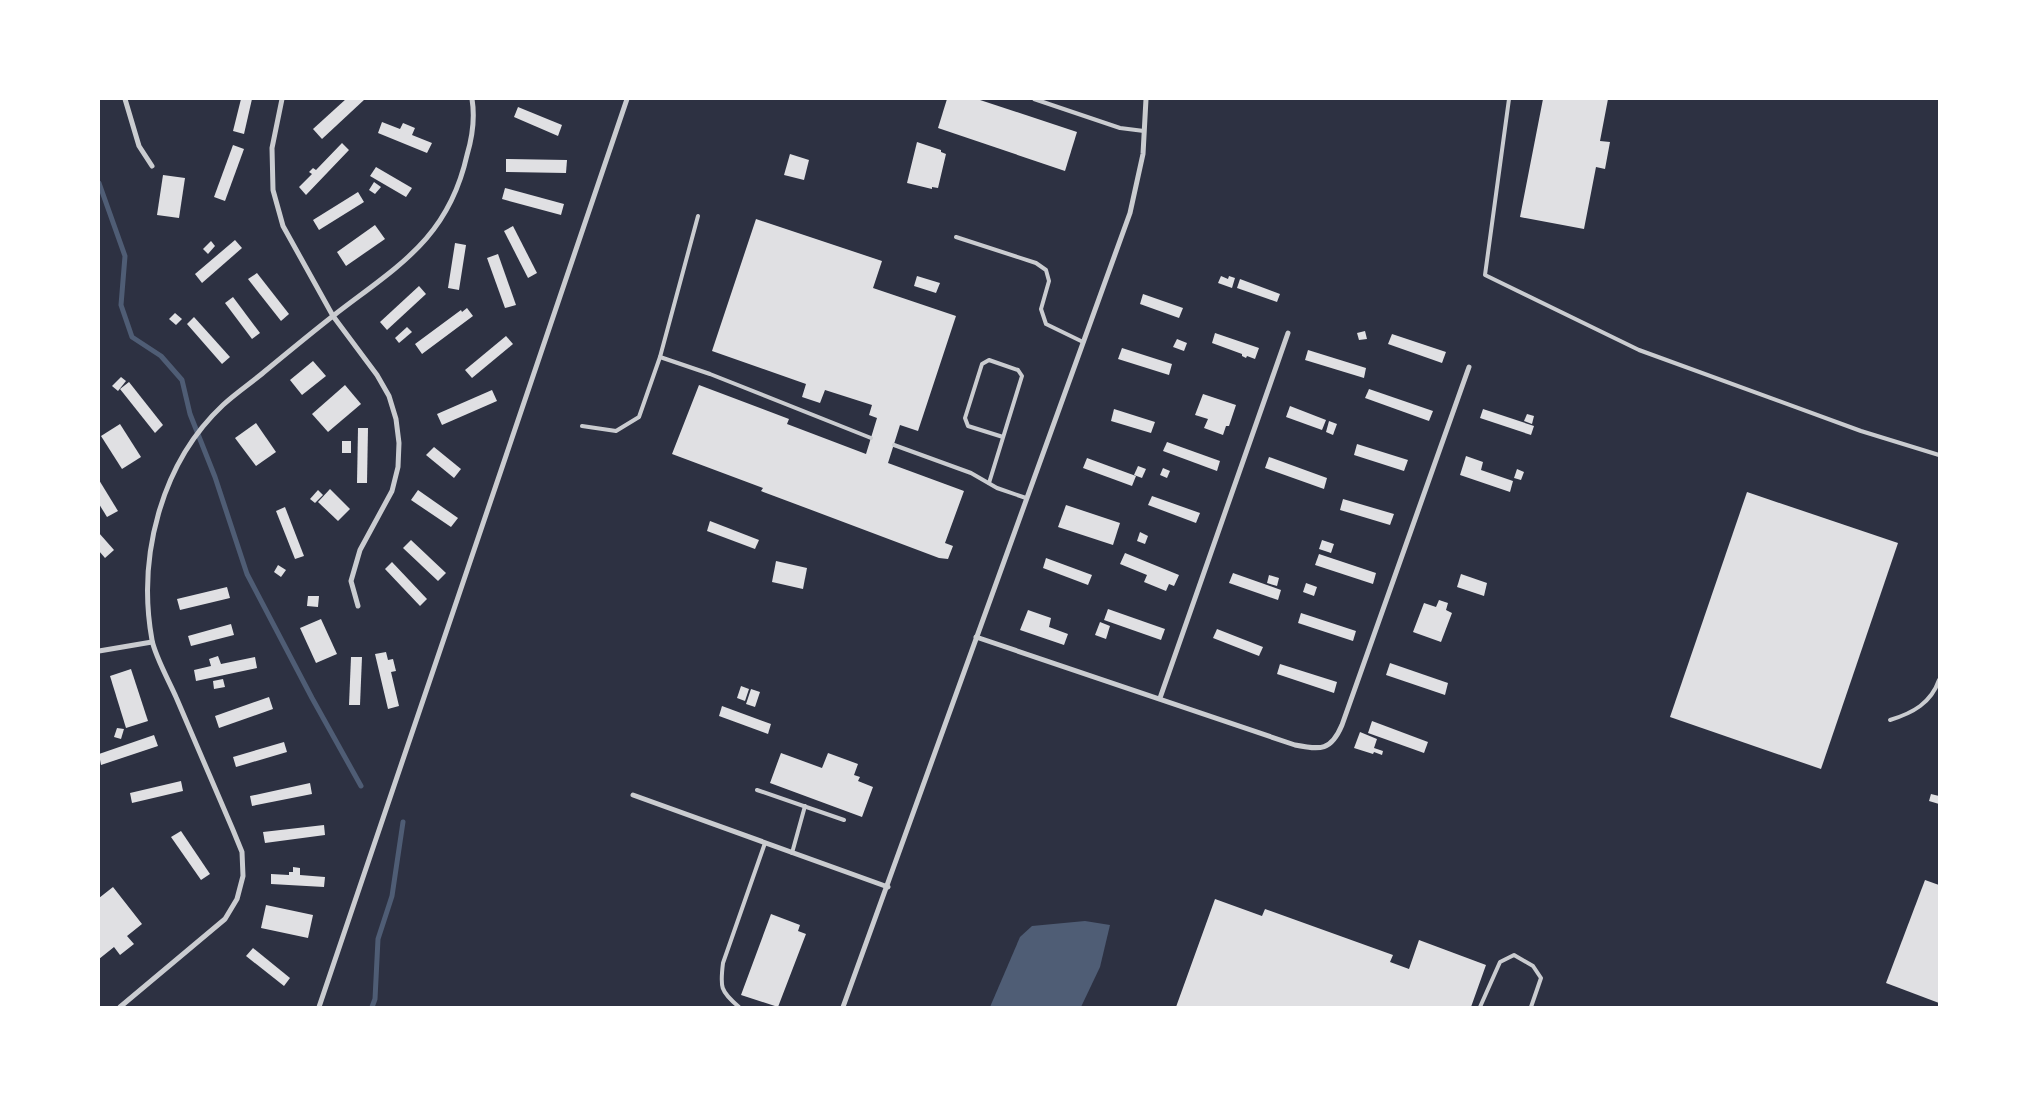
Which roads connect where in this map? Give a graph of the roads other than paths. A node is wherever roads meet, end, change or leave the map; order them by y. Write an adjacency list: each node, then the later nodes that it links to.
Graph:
1 (124, 99): 9 (street)
2 (282, 99): 12 (street)
3 (472, 99): 12 (street)
4 (626, 99): 39 (street)
5 (1034, 99): 8 (lane)
6 (1146, 99): 8 (street)
7 (1509, 99): 21 (lane)
8 (1144, 132): 14 (street)
9 (152, 166)
10 (698, 216): 15 (lane)
11 (956, 237): 14 (lane)
12 (333, 316): 24 (street); 26 (street)
13 (1288, 333): 29 (street)
14 (1083, 342): 23 (street)
15 (660, 357): 17 (lane); 19 (lane)
16 (1469, 367): 29 (street)
17 (582, 426)
18 (1003, 437): 18 (lane); 22 (lane)
19 (871, 438)
20 (894, 445): 22 (lane)
21 (1939, 455)
22 (988, 483): 23 (lane)
23 (1026, 498): 25 (street)
24 (358, 606)
25 (976, 637): 29 (street); 37 (street)
26 (152, 642): 27 (street); 38 (street)
27 (99, 650)
28 (1939, 680): 30 (lane)
29 (1160, 698)
30 (1890, 720)
31 (757, 790): 33 (lane)
32 (633, 795): 35 (street)
33 (805, 806): 34 (lane); 36 (lane)
34 (844, 820)
35 (765, 843): 36 (street); 40 (lane)
36 (792, 853): 37 (street)
37 (888, 887): 41 (street)
38 (120, 1007)
39 (319, 1007)
40 (739, 1007)
41 (843, 1007)
42 (1480, 1007): 43 (lane)
43 (1531, 1007)

